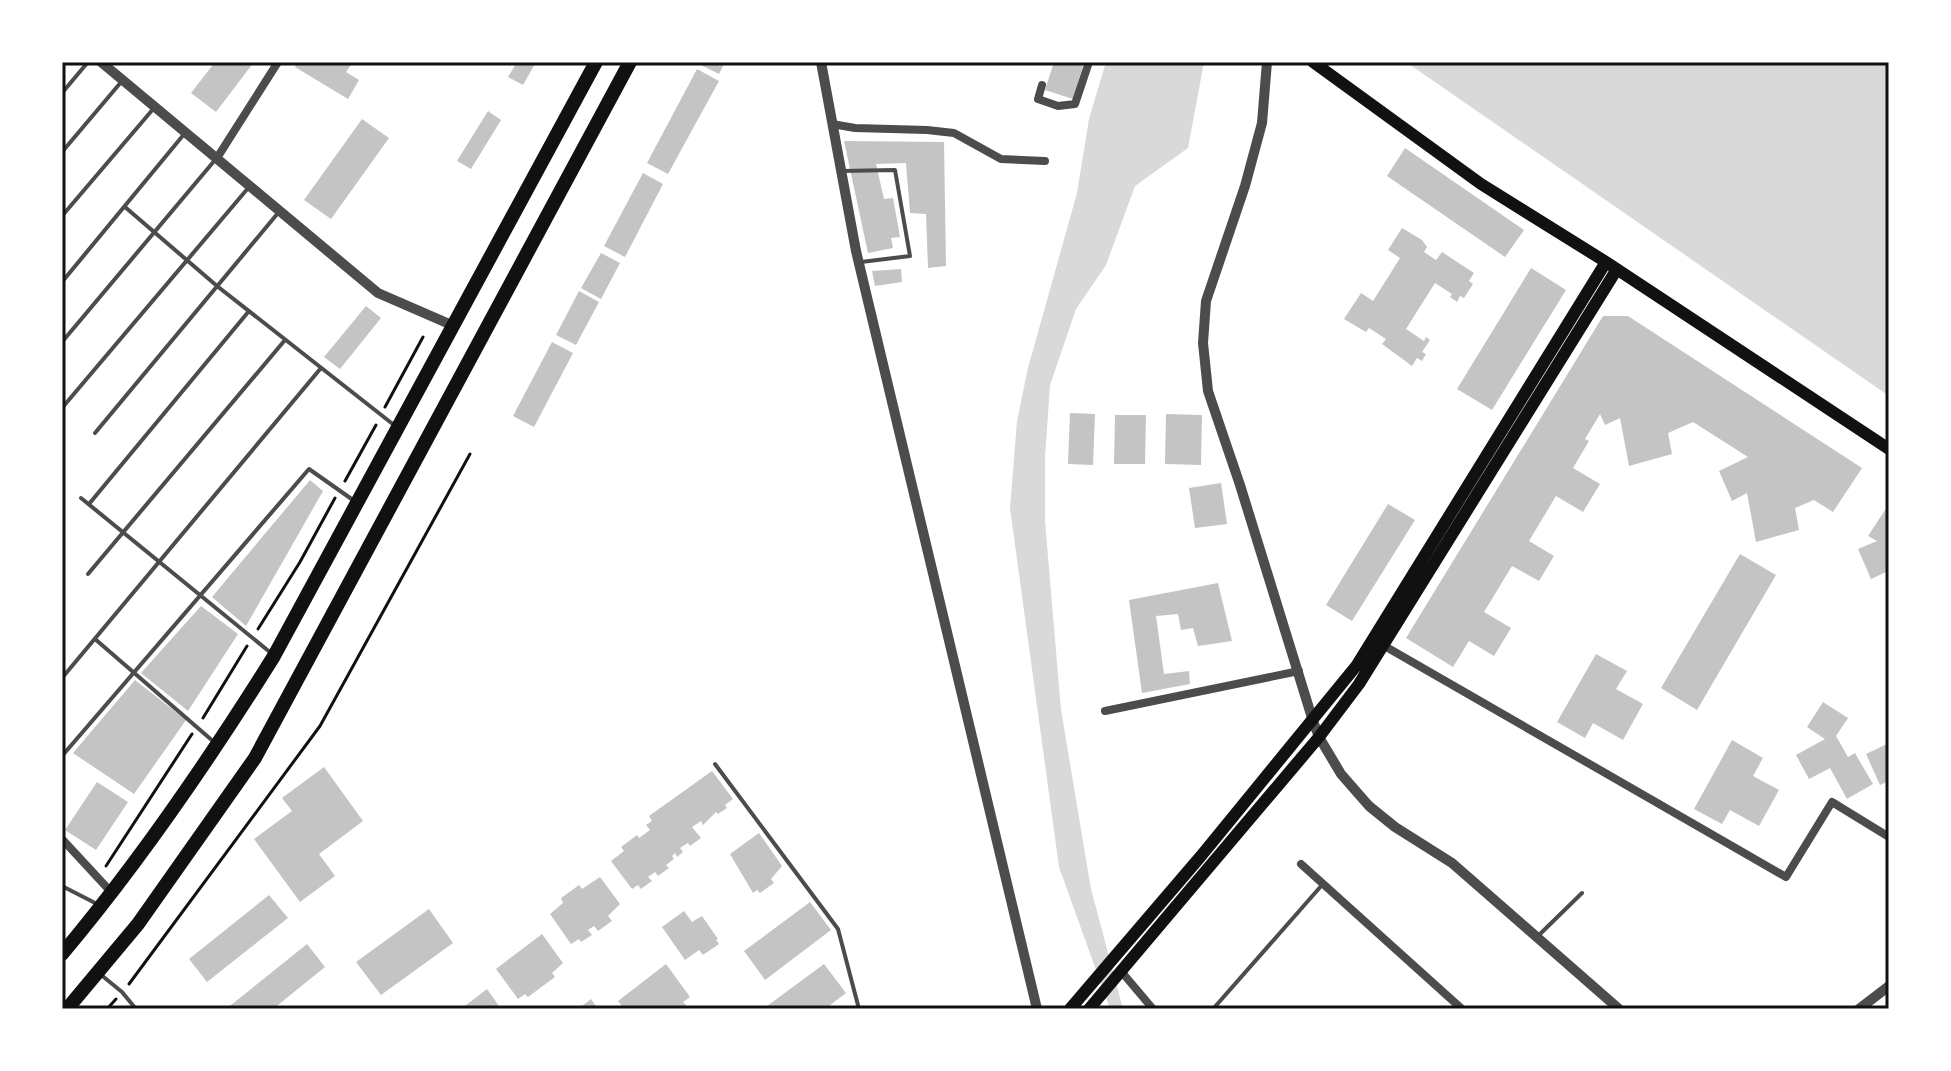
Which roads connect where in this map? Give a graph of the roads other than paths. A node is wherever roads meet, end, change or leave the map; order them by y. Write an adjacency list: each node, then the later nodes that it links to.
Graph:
1 (88, 62): 12 (lane)
2 (101, 62): 10 (street)
3 (278, 62): 17 (street)
4 (596, 62): 31 (main road)
5 (630, 62): 69 (main road)
6 (821, 62): 14 (street)
7 (1089, 62): 11 (street)
8 (1267, 62): 49 (street)
9 (1313, 62): 27 (main road)
10 (123, 80): 13 (street); 16 (lane)
11 (1042, 85)
12 (62, 93)
13 (154, 107): 15 (street); 23 (lane)
14 (832, 124): 18 (street); 19 (street)
15 (185, 133): 17 (street); 21 (lane)
16 (62, 152)
17 (217, 158): 20 (street); 24 (lane)
18 (1045, 161)
19 (841, 171): 26 (street); 26 (lane)
20 (250, 186): 22 (street); 25 (lane)
21 (125, 207): 24 (lane); 28 (lane)
22 (280, 210): 29 (lane); 31 (street)
23 (62, 216)
24 (155, 232): 25 (lane); 33 (lane)
25 (187, 260): 29 (lane); 35 (lane)
26 (859, 262): 75 (street)
27 (1612, 265): 38 (main road); 47 (main road)
28 (62, 282)
29 (217, 286): 30 (lane); 37 (lane)
30 (249, 311): 32 (lane); 40 (lane)
31 (454, 326): 36 (main road)
32 (285, 340): 34 (lane); 42 (lane)
33 (62, 342)
34 (321, 368): 36 (lane); 43 (lane)
35 (62, 408)
36 (399, 429): 41 (main road)
37 (95, 433)
38 (1889, 449)
39 (81, 498): 40 (lane)
40 (89, 504): 42 (lane)
41 (358, 505): 45 (lane); 48 (main road)
42 (123, 533): 43 (lane); 44 (lane)
43 (158, 563): 45 (lane); 46 (lane)
44 (88, 574)
45 (198, 596): 48 (lane); 50 (lane)
46 (95, 639): 50 (lane); 51 (lane)
47 (1378, 642): 53 (main road); 54 (main road); 58 (street)
48 (274, 656): 55 (main road)
49 (1299, 671): 52 (street); 53 (street)
50 (135, 674): 55 (lane); 56 (lane)
51 (62, 678)
52 (1105, 711)
53 (1313, 721): 54 (street); 76 (main road)
54 (1319, 737): 66 (street); 68 (main road)
55 (218, 747): 63 (main road)
56 (62, 756)
57 (715, 764): 74 (lane)
58 (1889, 837)
59 (62, 839): 63 (street)
60 (1301, 864): 61 (street)
61 (1323, 884): 71 (street); 79 (lane)
62 (62, 886): 65 (lane)
63 (112, 893): 65 (main road)
64 (1582, 893): 66 (lane)
65 (101, 906): 67 (main road)
66 (1537, 937): 82 (street)
67 (62, 954)
68 (1120, 970): 77 (main road); 78 (street)
69 (98, 973): 72 (main road); 73 (lane)
70 (1889, 986): 83 (street)
71 (1452, 1000): 80 (lane); 81 (street)
72 (67, 1009)
73 (136, 1009)
74 (859, 1009)
75 (1037, 1009)
76 (1070, 1009)
77 (1089, 1009)
78 (1153, 1009)
79 (1213, 1009)
80 (1444, 1009)
81 (1462, 1009)
82 (1619, 1009)
83 (1859, 1009)

